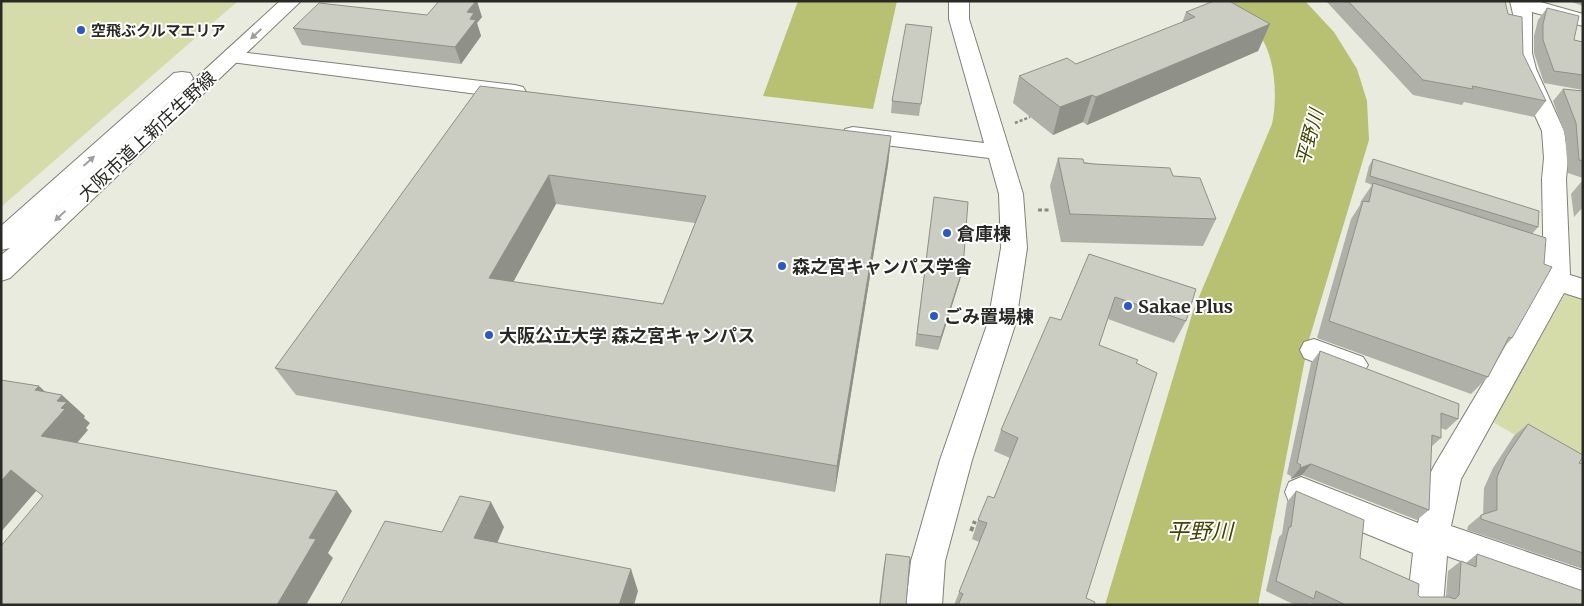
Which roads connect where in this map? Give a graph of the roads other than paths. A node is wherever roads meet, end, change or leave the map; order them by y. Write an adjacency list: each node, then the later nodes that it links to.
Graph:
1 (267, 1): 10 (street, 大阪市道上新庄生野線, one-way to 1)
2 (292, 1): 6 (street, 大阪市道上新庄生野線, one-way to 6)
3 (959, 1): 9 (street)
4 (1521, 2): 5 (street); 12 (street)
5 (1583, 20)
6 (231, 57): 7 (street); 11 (street, 大阪市道上新庄生野線, one-way to 11)
7 (536, 95)
8 (830, 131): 9 (street)
9 (998, 152): 21 (street)
10 (1, 241)
11 (1, 271)
12 (1557, 281): 13 (street); 17 (street)
13 (1583, 289)
14 (1314, 350): 15 (street)
15 (1379, 374)
16 (1453, 403): 17 (street)
17 (1481, 413): 19 (street)
18 (1301, 492): 19 (street)
19 (1432, 540): 20 (street); 22 (street)
20 (1583, 588)
21 (924, 605)
22 (1425, 605)

